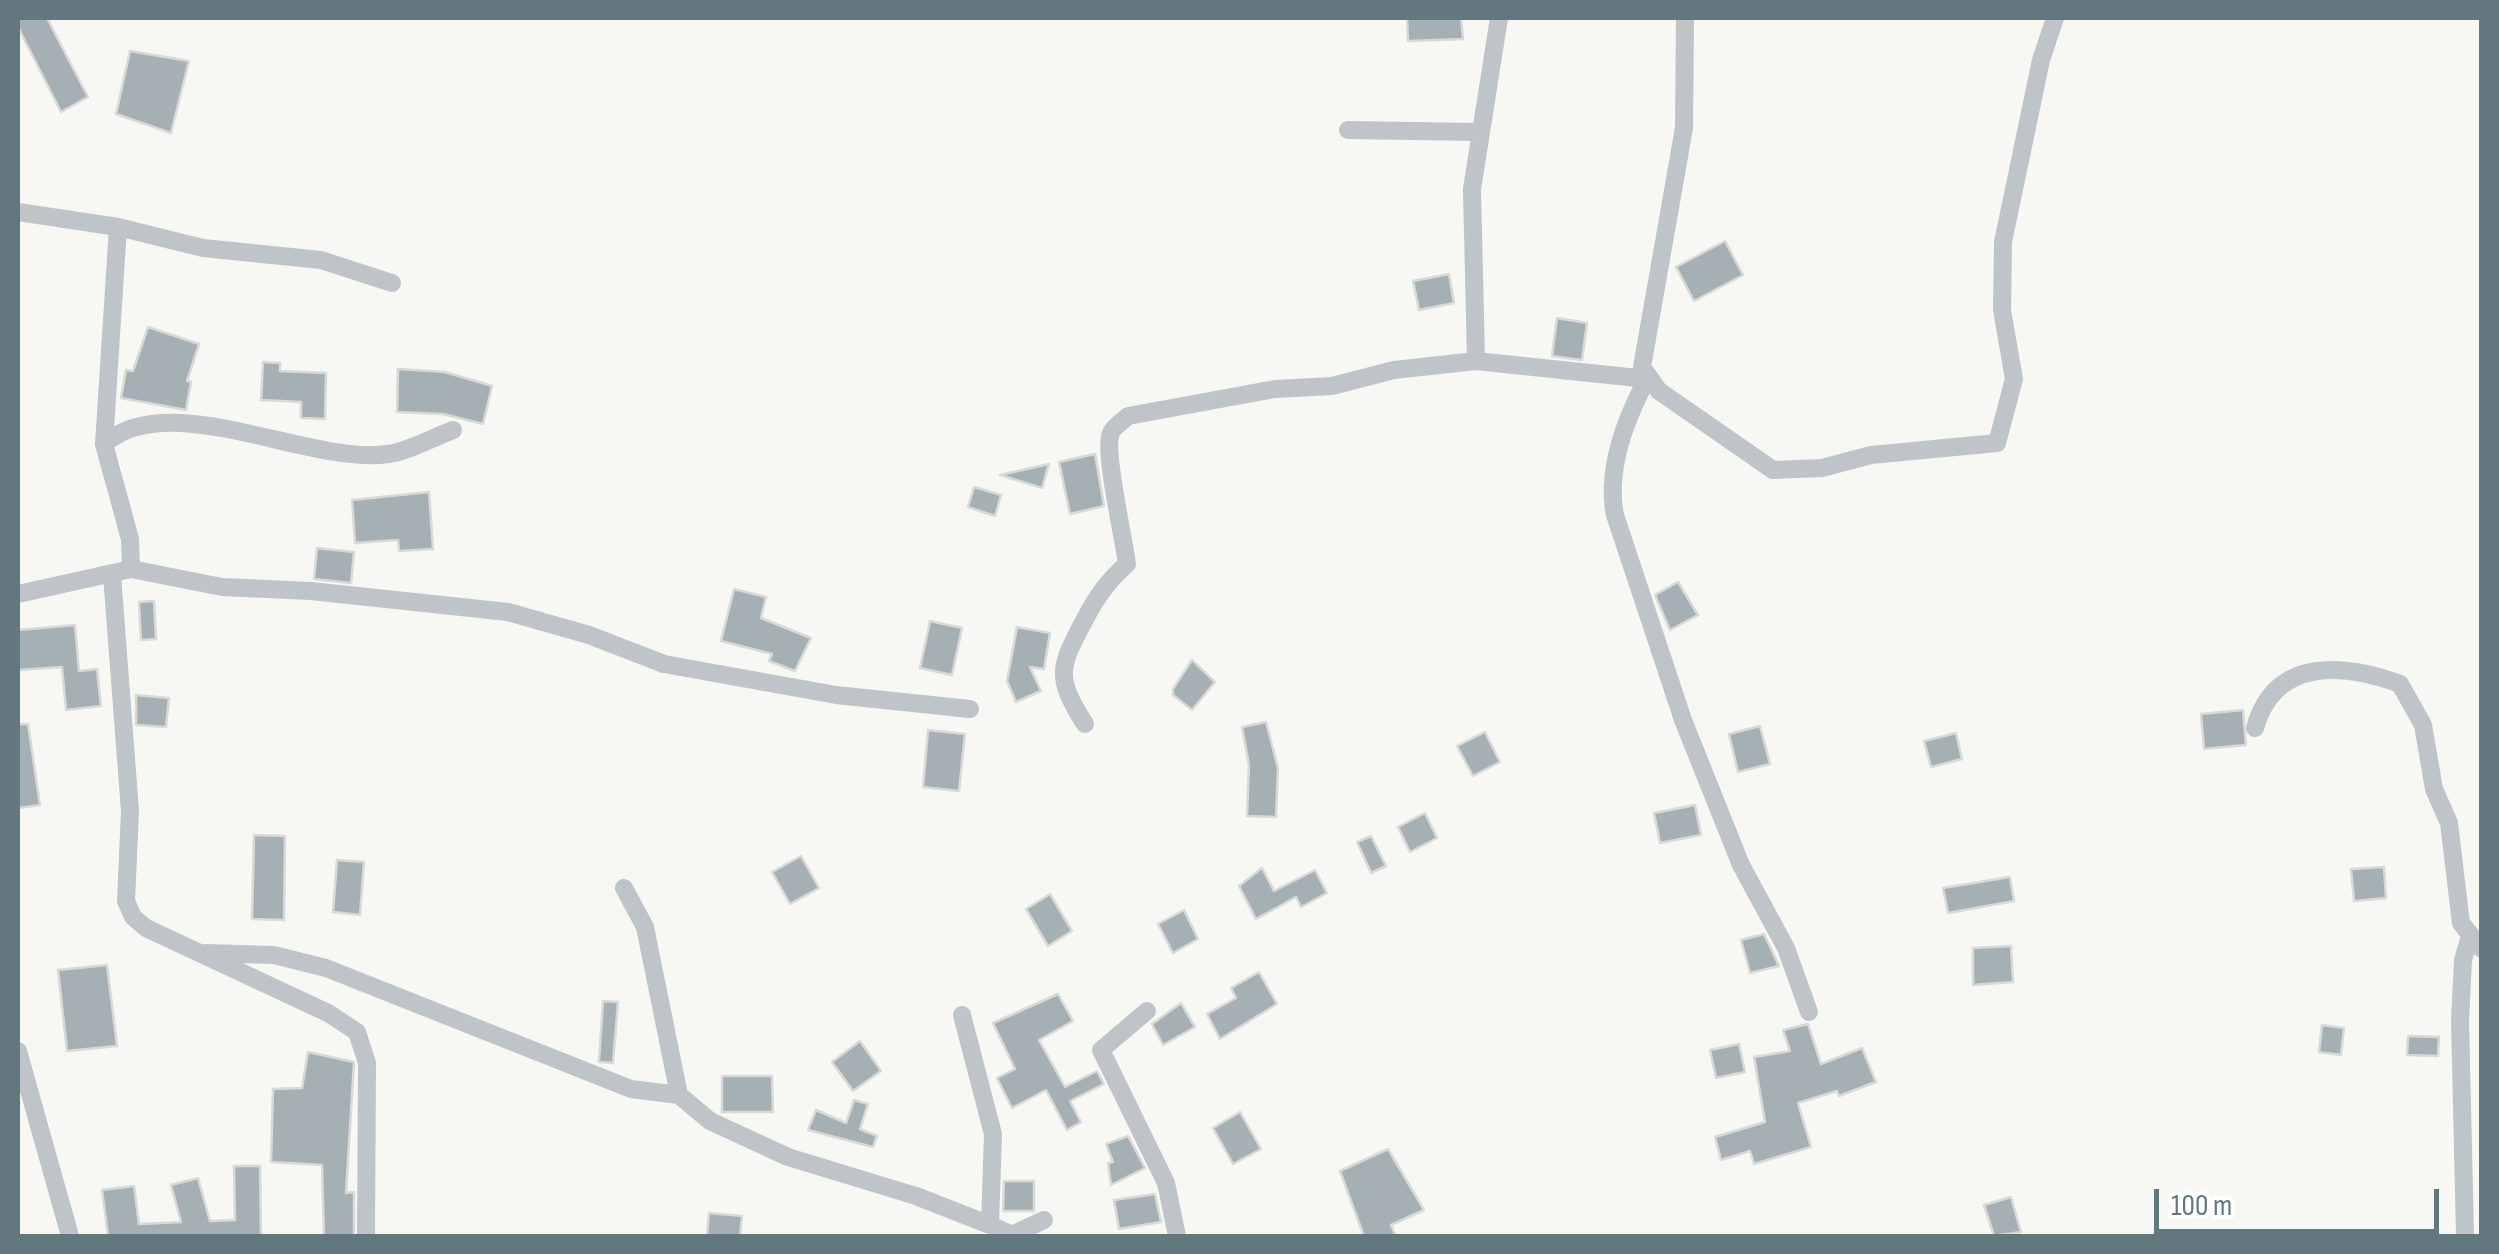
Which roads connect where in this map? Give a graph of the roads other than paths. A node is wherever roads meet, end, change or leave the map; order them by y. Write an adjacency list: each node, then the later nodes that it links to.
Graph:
1 (1499, 18): 5 (street)
2 (1685, 18): 10 (street)
3 (2055, 18): 10 (street)
4 (1348, 130): 5 (street)
5 (1478, 132): 9 (street)
6 (18, 212): 7 (street)
7 (118, 227): 8 (street); 12 (street)
8 (392, 283)
9 (1476, 361): 10 (street); 17 (street)
10 (1647, 380): 23 (street)
11 (453, 430): 12 (street)
12 (104, 444): 13 (street)
13 (131, 569): 14 (street); 16 (street)
14 (112, 575): 15 (street); 21 (street)
15 (18, 594)
16 (970, 710)
17 (1085, 724)
18 (2254, 728): 20 (street)
19 (624, 888): 26 (street)
20 (2476, 942): 33 (street)
21 (200, 954): 26 (street); 30 (street)
22 (1147, 1012): 32 (street)
23 (1809, 1012)
24 (962, 1015): 28 (street)
25 (18, 1050): 29 (street)
26 (680, 1095): 28 (street)
27 (1044, 1220): 31 (street)
28 (990, 1225): 31 (street)
29 (70, 1236)
30 (366, 1236)
31 (1012, 1236)
32 (1177, 1236)
33 (2465, 1236)

